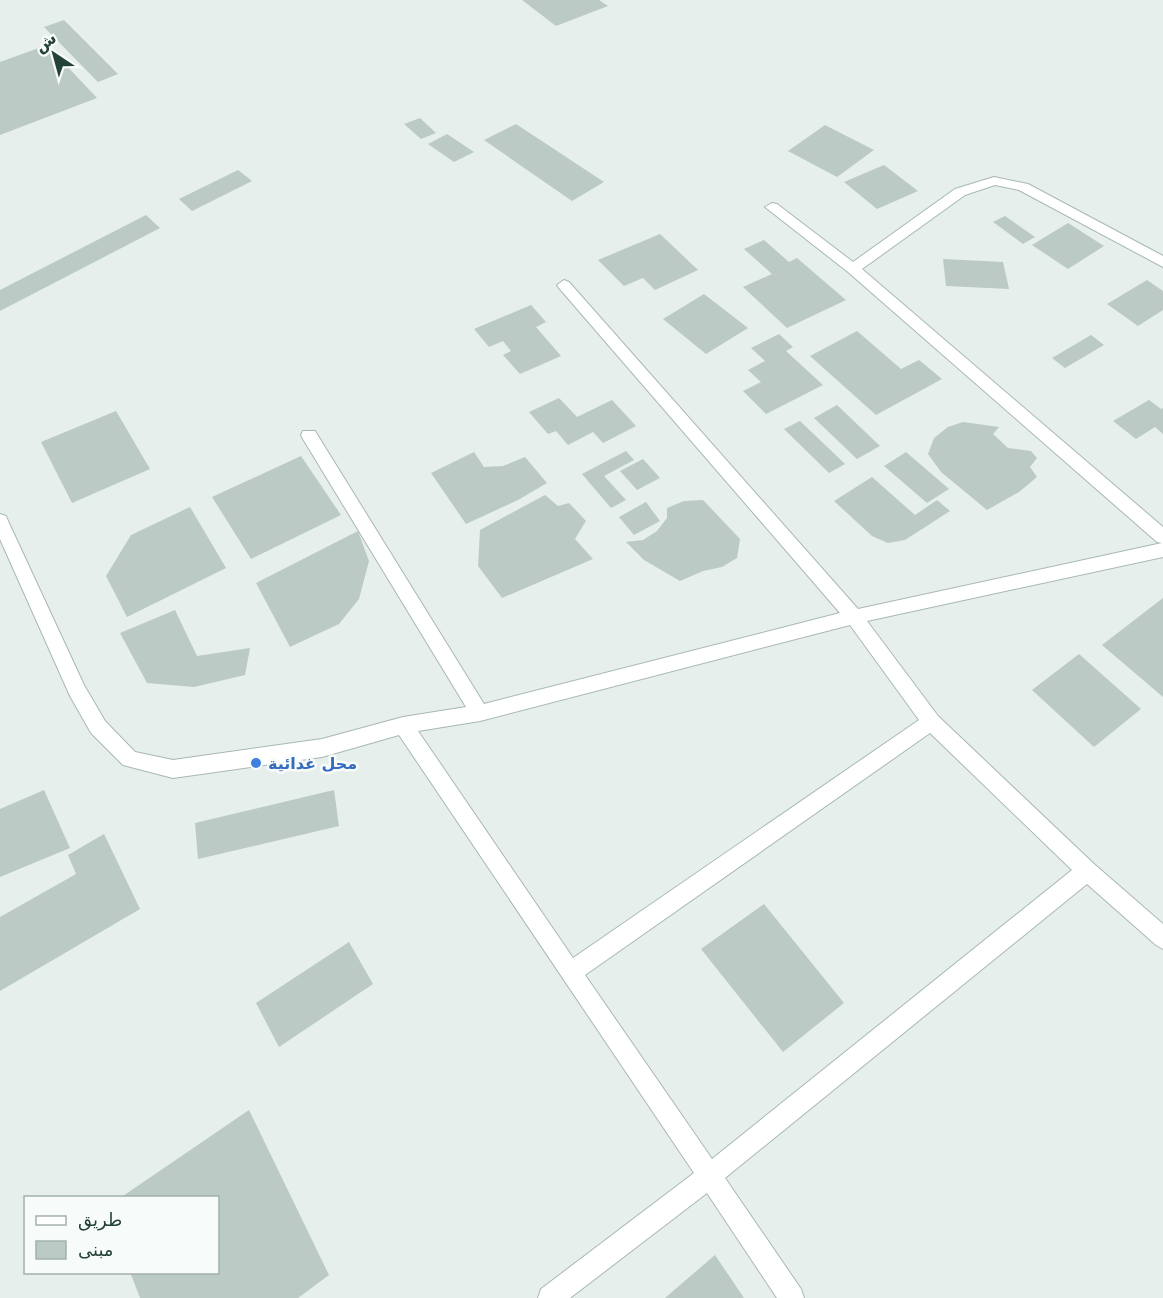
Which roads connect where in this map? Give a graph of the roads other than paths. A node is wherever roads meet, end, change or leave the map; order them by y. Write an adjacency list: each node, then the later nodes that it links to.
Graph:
1 (772, 207): 3 (street)
2 (1163, 262): 3 (street)
3 (853, 269): 7 (street)
4 (564, 285): 9 (street)
5 (309, 435): 10 (street)
6 (0, 521): 12 (street)
7 (1163, 537)
8 (1163, 550): 9 (street)
9 (854, 617): 10 (street); 11 (street)
10 (480, 713): 12 (street)
11 (932, 722): 13 (street); 15 (street)
12 (403, 725): 15 (street)
13 (1087, 871): 14 (street); 16 (street)
14 (1163, 938)
15 (570, 973): 16 (street)
16 (708, 1177): 17 (street); 18 (street)
17 (550, 1298)
18 (792, 1298)

